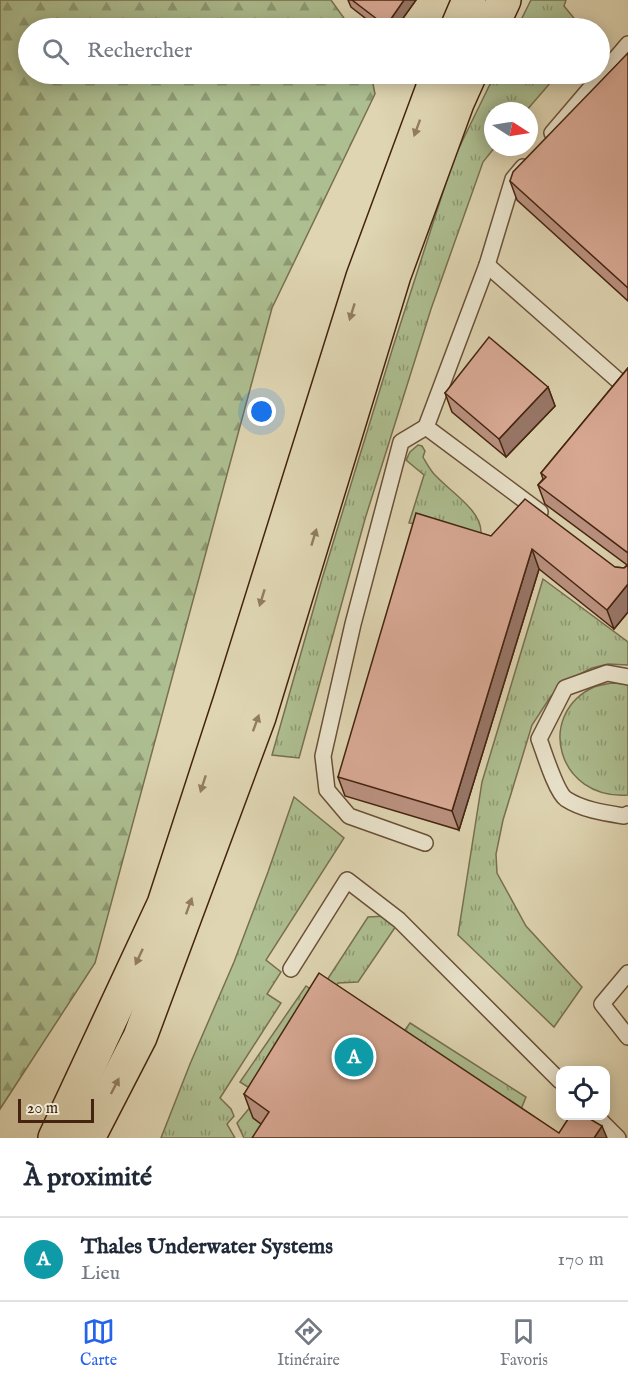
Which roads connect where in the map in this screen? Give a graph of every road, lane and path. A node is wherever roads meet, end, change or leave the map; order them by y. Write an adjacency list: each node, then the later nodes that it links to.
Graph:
1 (470, 0): 3 (main road)
2 (504, 0): 4 (main road)
3 (462, 18)
4 (496, 18)
5 (628, 44): 6 (lane)
6 (610, 65)
7 (434, 84): 22 (main road, one-way to 22)
8 (466, 84): 23 (main road, one-way to 8)
9 (594, 84): 10 (lane)
10 (487, 265): 11 (lane); 12 (lane)
11 (621, 383)
12 (426, 427): 13 (lane); 16 (lane)
13 (555, 523)
14 (628, 677): 15 (lane)
15 (628, 814)
16 (425, 843)
17 (291, 969): 20 (lane)
18 (628, 973): 19 (lane)
19 (628, 1037)
20 (556, 1076)
21 (600, 1120): 24 (lane)
22 (55, 1138)
23 (88, 1138)
24 (618, 1138)

